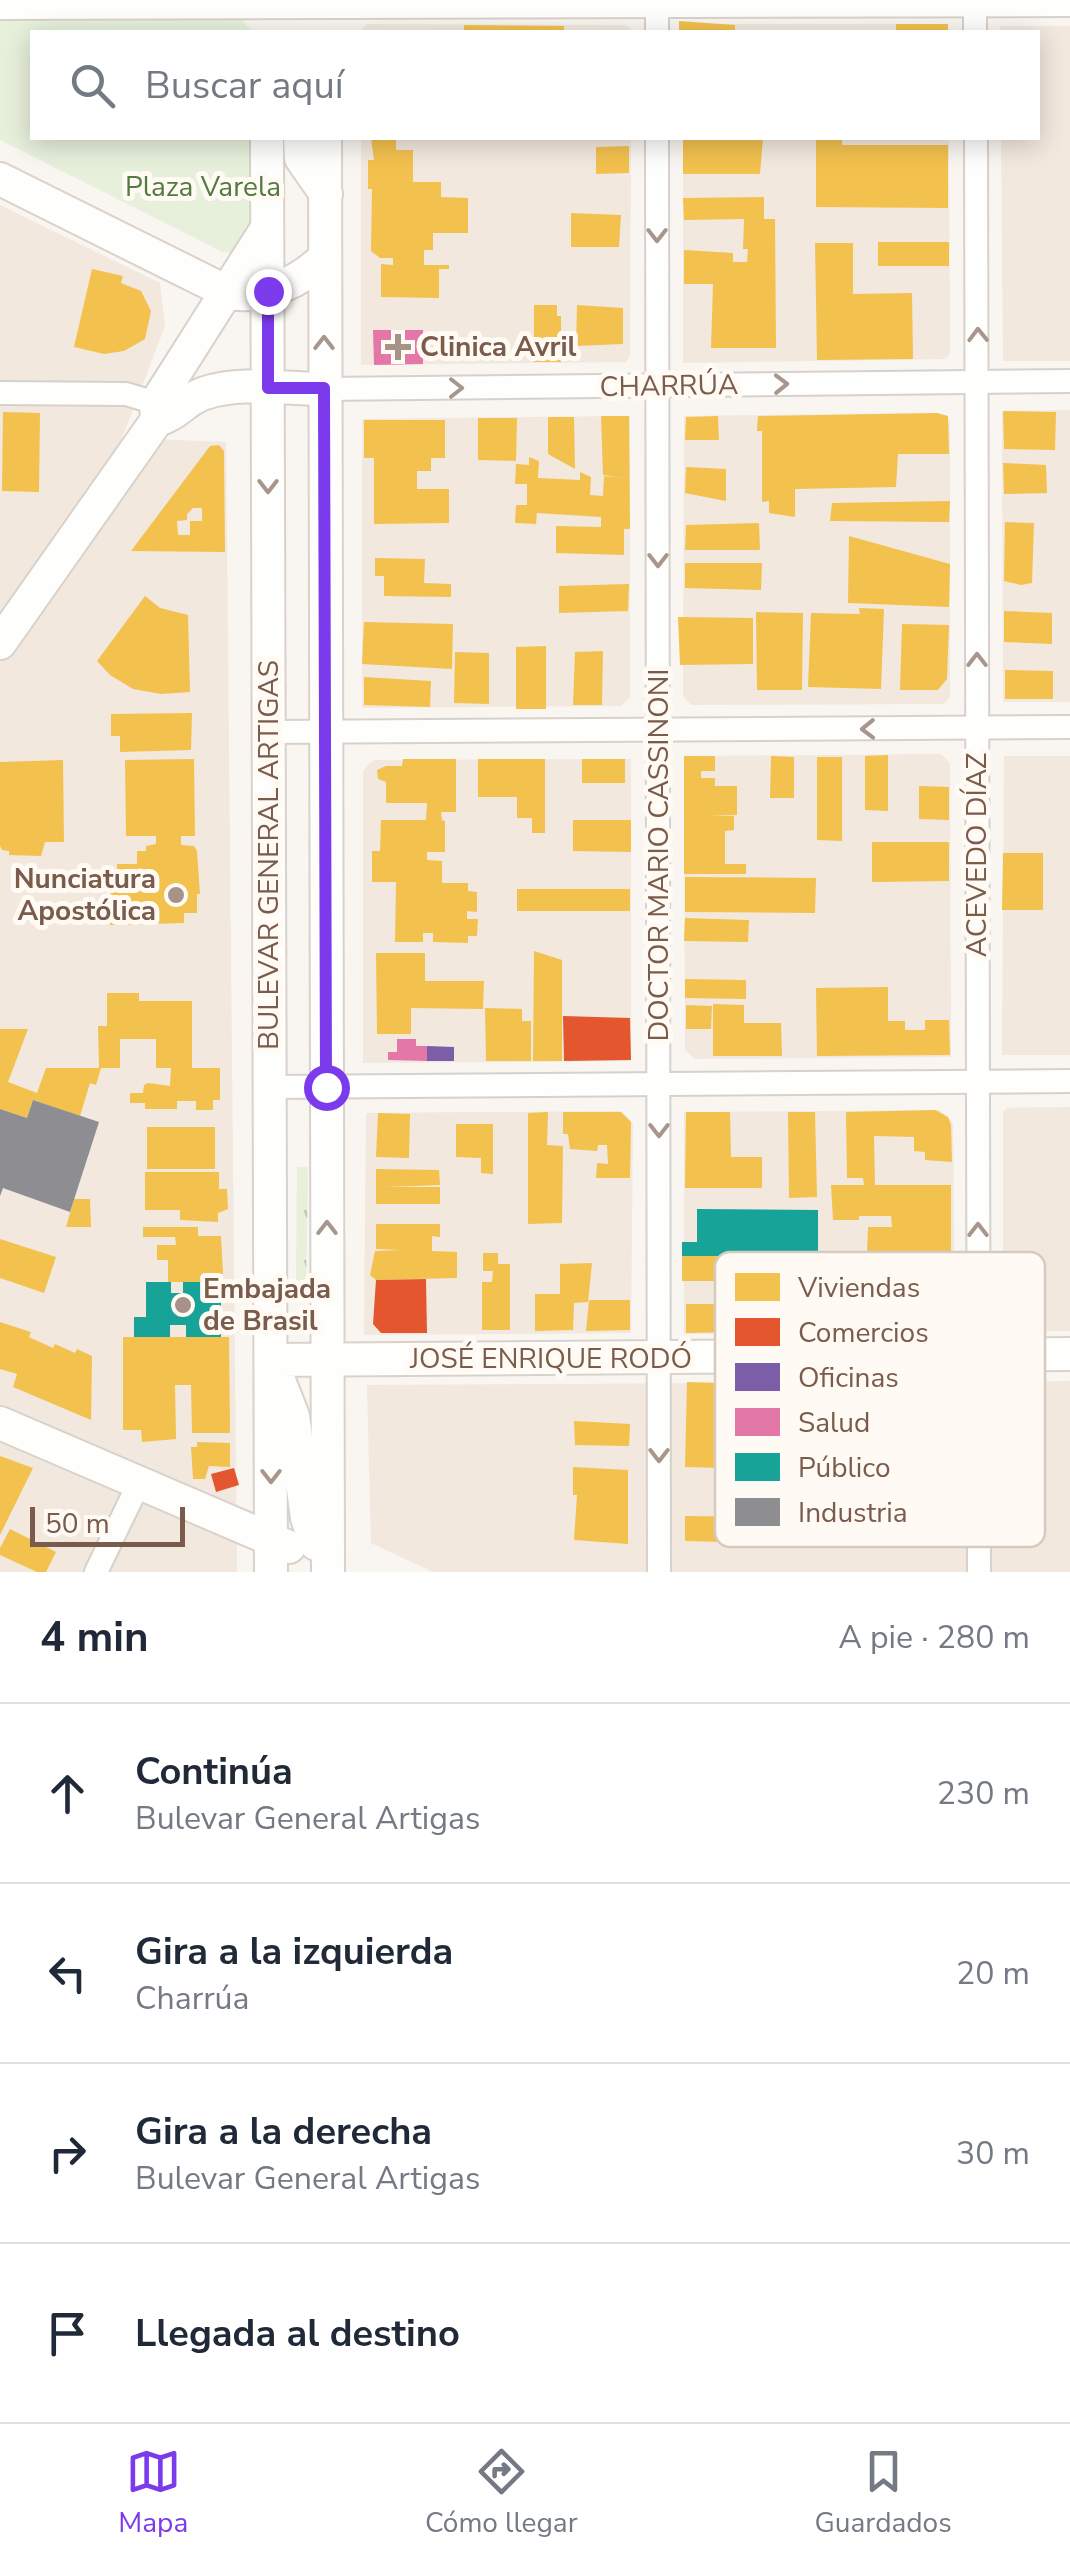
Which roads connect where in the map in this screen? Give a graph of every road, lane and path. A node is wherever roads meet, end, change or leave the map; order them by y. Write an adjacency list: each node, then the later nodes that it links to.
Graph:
1 (974, 0): 2 (main road); 4 (main road); 6 (street)
2 (1070, 0)
3 (0, 3): 5 (main road)
4 (657, 12): 5 (main road)
5 (296, 13)
6 (975, 30)
7 (267, 140): 14 (main road, BULEVAR GENERAL ARTIGAS)
8 (300, 140): 13 (main road)
9 (326, 140): 13 (main road, BULEVAR GENERAL ARTIGAS)
10 (657, 140): 20 (street, DOCTOR MARIO CASSINONI, one-way to 20)
11 (976, 140): 18 (street, ACEVEDO DÍAZ, one-way to 11)
12 (0, 179): 17 (main road)
13 (326, 194): 15 (main road, BULEVAR GENERAL ARTIGAS)
14 (268, 228): 16 (main road, BULEVAR GENERAL ARTIGAS); 17 (main road)
15 (324, 258): 16 (main road); 22 (main road, BULEVAR GENERAL ARTIGAS, one-way to 15)
16 (268, 291): 17 (main road); 21 (main road, BULEVAR GENERAL ARTIGAS)
17 (229, 292): 24 (main road)
18 (978, 380): 19 (street, CHARRÚA); 20 (street, CHARRÚA, one-way to 18); 27 (street, ACEVEDO DÍAZ, one-way to 18)
19 (1070, 381)
20 (658, 386): 22 (street, CHARRÚA, one-way to 20); 30 (street, DOCTOR MARIO CASSINONI, one-way to 30)
21 (268, 388): 22 (main road, CHARRÚA); 24 (main road, CHARRÚA); 28 (main road, BULEVAR GENERAL ARTIGAS, one-way to 28)
22 (324, 388): 29 (main road, BULEVAR GENERAL ARTIGAS)
23 (0, 394): 24 (street)
24 (157, 412): 25 (main road)
25 (0, 642)
26 (1070, 727): 27 (street)
27 (977, 728): 30 (street, one-way to 30); 32 (street, ACEVEDO DÍAZ)
28 (268, 732): 29 (street); 34 (main road, BULEVAR GENERAL ARTIGAS)
29 (326, 732): 30 (street); 35 (main road, BULEVAR GENERAL ARTIGAS)
30 (658, 732): 33 (street, DOCTOR MARIO CASSINONI)
31 (1070, 1081): 32 (street)
32 (977, 1082): 33 (street); 36 (street, ACEVEDO DÍAZ, one-way to 32)
33 (659, 1086): 35 (street); 38 (street, DOCTOR MARIO CASSINONI, one-way to 38)
34 (270, 1087): 35 (street); 39 (main road, BULEVAR GENERAL ARTIGAS)
35 (326, 1087): 40 (main road, BULEVAR GENERAL ARTIGAS, one-way to 35)
36 (978, 1252)
37 (715, 1358): 38 (main road, JOSÉ ENRIQUE RODÓ)
38 (658, 1359): 40 (main road, JOSÉ ENRIQUE RODÓ); 47 (street, DOCTOR MARIO CASSINONI, one-way to 47)
39 (272, 1360): 40 (main road, JOSÉ ENRIQUE RODÓ); 43 (main road, BULEVAR GENERAL ARTIGAS, one-way to 43); 44 (main road)
40 (327, 1360): 44 (main road, BULEVAR GENERAL ARTIGAS)
41 (0, 1423): 42 (main road)
42 (139, 1483): 43 (main road); 45 (street)
43 (271, 1539): 44 (main road); 46 (main road, BULEVAR GENERAL ARTIGAS)
44 (324, 1570)
45 (96, 1572)
46 (271, 1572)
47 (659, 1572)

